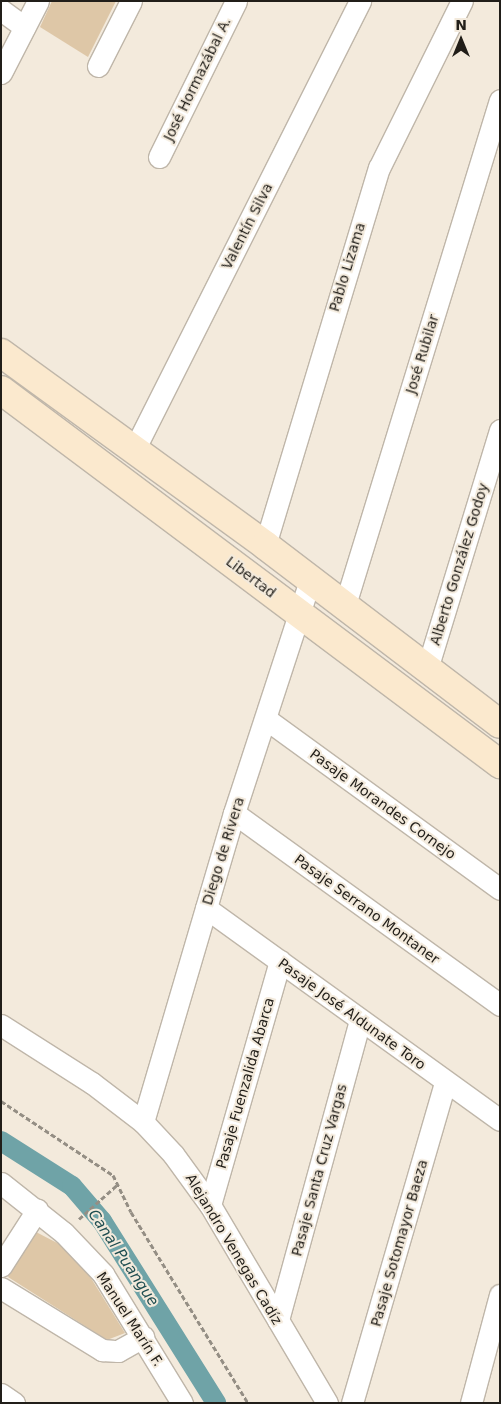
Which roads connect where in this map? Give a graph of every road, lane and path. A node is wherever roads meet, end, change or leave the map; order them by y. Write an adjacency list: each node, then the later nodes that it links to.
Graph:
1 (38, 1): 7 (street)
2 (131, 1): 8 (street)
3 (236, 1): 11 (street, José Hormazábal A.)
4 (360, 1): 15 (street, Valentín Silva)
5 (462, 1): 16 (street, Pablo Lizama)
6 (1, 10): 7 (street)
7 (24, 27): 9 (street)
8 (98, 66)
9 (1, 73)
10 (500, 100): 18 (street, José Rubilar)
11 (159, 157)
12 (1, 353): 15 (street)
13 (1, 390): 19 (street, Libertad)
14 (500, 430): 20 (street, Alberto González Godoy)
15 (134, 450): 16 (street)
16 (265, 545): 17 (street)
17 (310, 581): 18 (street); 19 (street, Diego de Rivera)
18 (344, 608): 20 (street)
19 (300, 614): 21 (street, Diego de Rivera); 23 (street, Libertad)
20 (427, 669): 22 (street)
21 (266, 719): 24 (street, Diego de Rivera); 25 (street, Pasaje Morandes Cornejo)
22 (500, 724)
23 (500, 764)
24 (234, 813): 26 (street, Diego de Rivera); 28 (street, Pasaje Serrano Montaner)
25 (500, 889)
26 (206, 908): 27 (street, Pasaje José Aldunate Toro); 34 (street, Diego de Rivera)
27 (280, 961): 29 (street, Pasaje José Aldunate Toro); 37 (street, Pasaje Fuenzalida Abarca)
28 (500, 1005)
29 (360, 1020): 31 (street, Pasaje José Aldunate Toro); 43 (street, Pasaje Santa Cruz Vargas)
30 (1, 1025): 34 (street, Alejandro Venegas Cadíz)
31 (445, 1082): 33 (street, Pasaje José Aldunate Toro); 50 (street, Pasaje Sotomayor Baeza)
32 (1, 1101): 36 (path)
33 (500, 1120)
34 (143, 1122): 37 (street, Alejandro Venegas Cadíz)
35 (1, 1184): 38 (street, Manuel Marín F.)
36 (118, 1184): 39 (path); 48 (path)
37 (210, 1205): 43 (street, Alejandro Venegas Cadíz)
38 (37, 1210): 40 (street); 44 (street, Manuel Marín F.)
39 (78, 1220)
40 (1, 1266)
41 (1, 1288): 44 (street)
42 (500, 1295): 51 (street)
43 (278, 1320): 49 (street, Alejandro Venegas Cadíz)
44 (144, 1337): 47 (street, Manuel Marín F.)
45 (1, 1394): 46 (street)
46 (14, 1403)
47 (182, 1403)
48 (248, 1403)
49 (327, 1403)
50 (352, 1403)
51 (471, 1403)

